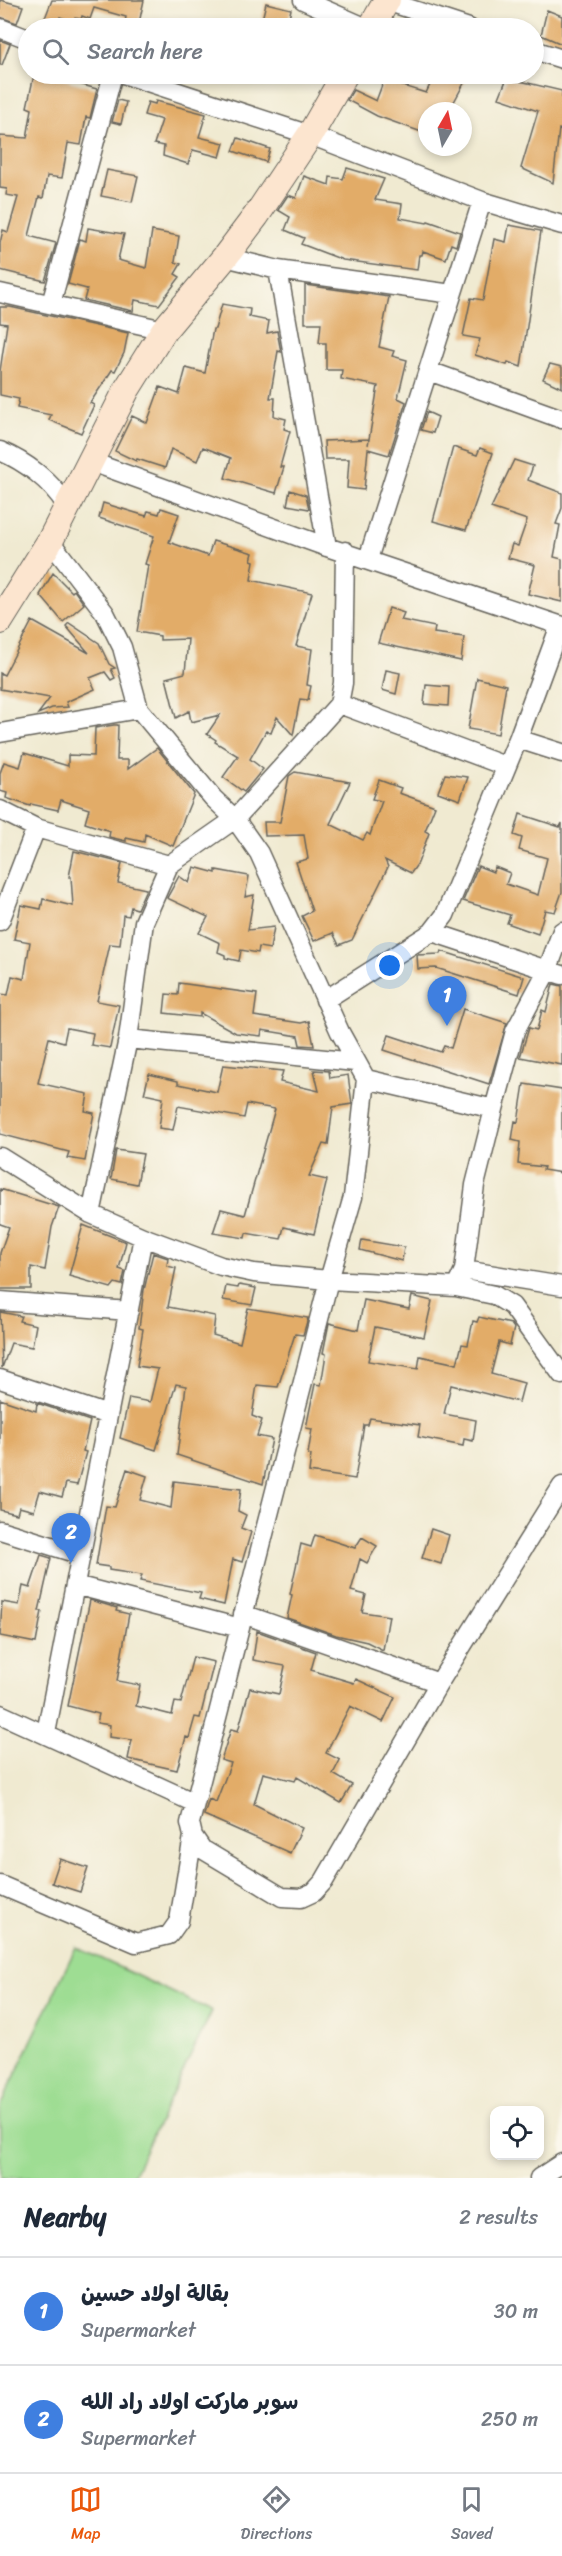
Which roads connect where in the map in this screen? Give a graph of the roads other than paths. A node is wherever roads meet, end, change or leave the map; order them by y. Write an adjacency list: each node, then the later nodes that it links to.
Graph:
1 (303, 0): 3 (street)
2 (387, 1): 4 (street); 5 (street)
3 (345, 18)
4 (376, 18)
5 (439, 18)
6 (0, 28): 7 (street)
7 (18, 35)
8 (544, 53): 9 (street)
9 (562, 59)
10 (110, 84): 20 (street)
11 (154, 84): 13 (street)
12 (339, 84): 13 (street)
13 (310, 135): 14 (street); 16 (street)
14 (482, 201): 15 (street); 19 (street)
15 (562, 225)
16 (225, 257): 17 (street); 21 (street)
17 (278, 270): 19 (street); 28 (street)
18 (0, 293): 20 (street)
19 (452, 294): 22 (street)
20 (51, 304): 21 (street)
21 (164, 330): 25 (street)
22 (429, 371): 23 (street); 29 (street)
23 (562, 419)
24 (0, 451): 26 (street)
25 (89, 461): 26 (street); 28 (street)
26 (66, 505): 27 (street)
27 (50, 541): 30 (street); 33 (street)
28 (336, 549): 29 (street); 32 (street)
29 (368, 559): 31 (street)
30 (2, 614)
31 (561, 625): 35 (street)
32 (339, 704): 37 (street); 39 (street)
33 (140, 709): 34 (street); 39 (street)
34 (0, 733)
35 (518, 739): 36 (street); 37 (street)
36 (562, 753)
37 (506, 766): 44 (street)
38 (0, 810): 40 (street)
39 (235, 819): 41 (street); 46 (street)
40 (36, 828): 41 (street); 42 (street)
41 (169, 865): 47 (street)
42 (0, 921)
43 (562, 931): 45 (street)
44 (432, 932): 45 (street); 46 (street)
45 (554, 973): 50 (street)
46 (325, 1000): 48 (street)
47 (128, 1039): 48 (street); 52 (street)
48 (355, 1062): 49 (street)
49 (366, 1079): 50 (street); 55 (street)
50 (494, 1109): 54 (street)
51 (0, 1157): 52 (street)
52 (92, 1214): 53 (street)
53 (143, 1237): 55 (street); 58 (street)
54 (460, 1279): 55 (street); 56 (street); 59 (street)
55 (329, 1280): 66 (street)
56 (562, 1286)
57 (0, 1301): 58 (street)
58 (129, 1311): 61 (street)
59 (562, 1376)
60 (0, 1379): 61 (street)
61 (108, 1415): 64 (street)
62 (562, 1486): 67 (street)
63 (0, 1530): 64 (street)
64 (81, 1555): 65 (street)
65 (75, 1585): 66 (street); 69 (street)
66 (241, 1621): 67 (street); 70 (street)
67 (439, 1683): 71 (street)
68 (0, 1714): 69 (street)
69 (46, 1733): 70 (street)
70 (195, 1803): 71 (street)
71 (193, 1836): 72 (street)
72 (0, 1885)
73 (562, 2163): 74 (street)
74 (539, 2178)

